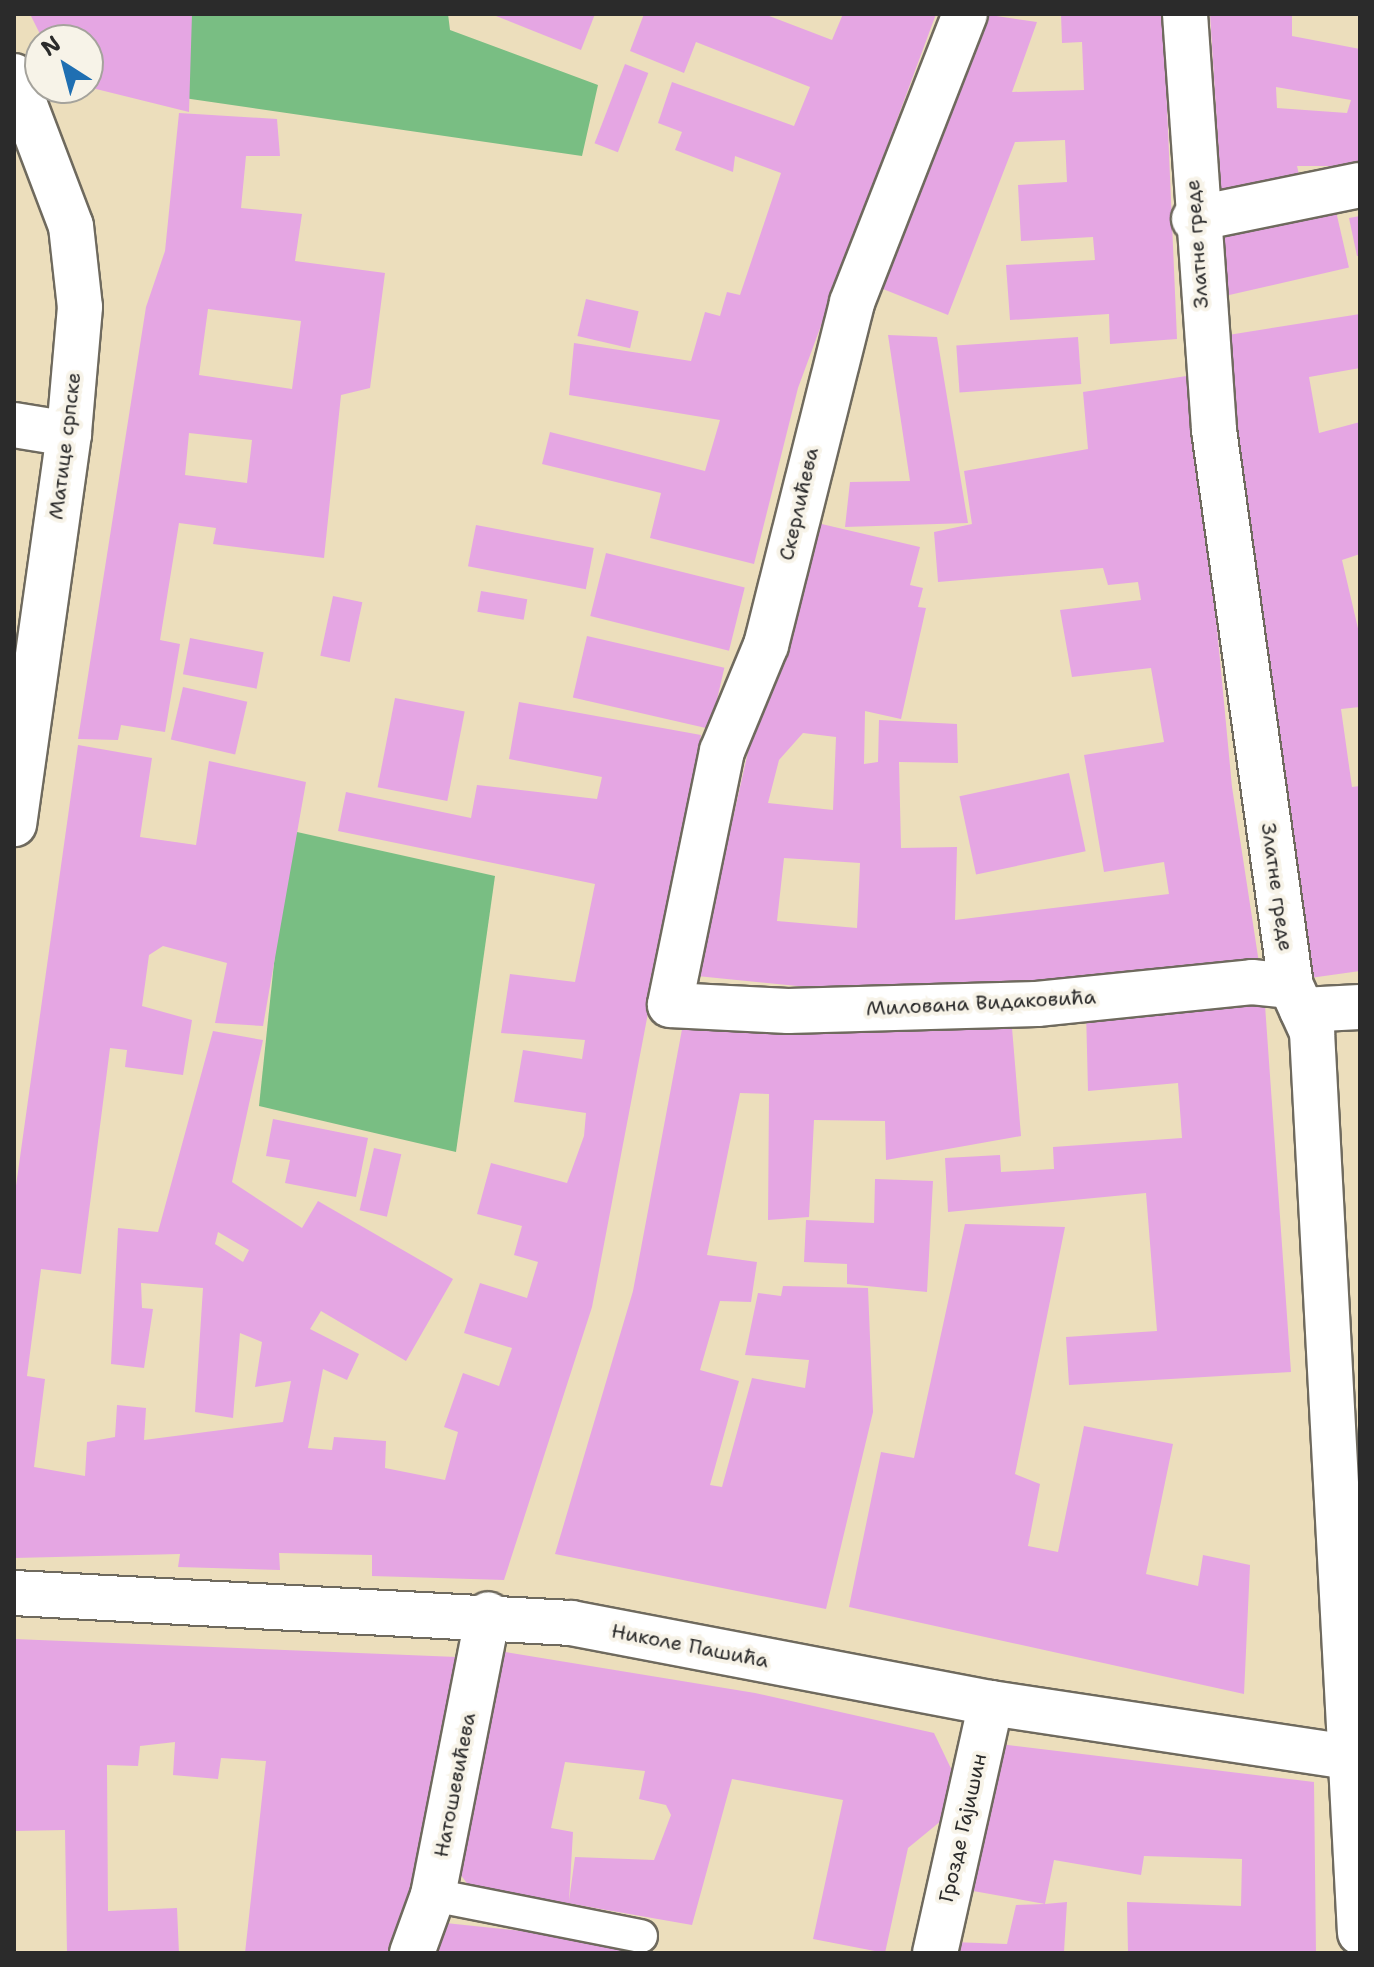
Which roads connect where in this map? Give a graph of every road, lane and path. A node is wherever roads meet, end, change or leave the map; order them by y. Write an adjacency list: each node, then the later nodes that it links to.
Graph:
1 (965, 14): 10 (street, Скерлићева)
2 (1185, 14): 5 (street, Златне греде)
3 (14, 76): 7 (street, Матице српске)
4 (1360, 185): 5 (street)
5 (1194, 219): 9 (street, Златне греде)
6 (14, 425): 7 (street)
7 (69, 434): 8 (street, Матице српске)
8 (14, 824)
9 (1297, 998): 10 (street, Милована Видаковића); 11 (street, Милована Видаковића); 15 (street, Златне греде)
10 (670, 1005)
11 (1360, 1007)
12 (14, 1593): 13 (street, Николе Пашића)
13 (488, 1614): 14 (street, Николе Пашића); 16 (street, Натошевићева)
14 (991, 1703): 15 (street, Николе Пашића); 20 (street, Грозде Гајишин)
15 (1356, 1759): 17 (street, Златне греде)
16 (433, 1895): 18 (lane); 19 (street, Натошевићева)
17 (1360, 1933)
18 (641, 1936)
19 (412, 1953)
20 (935, 1953)

